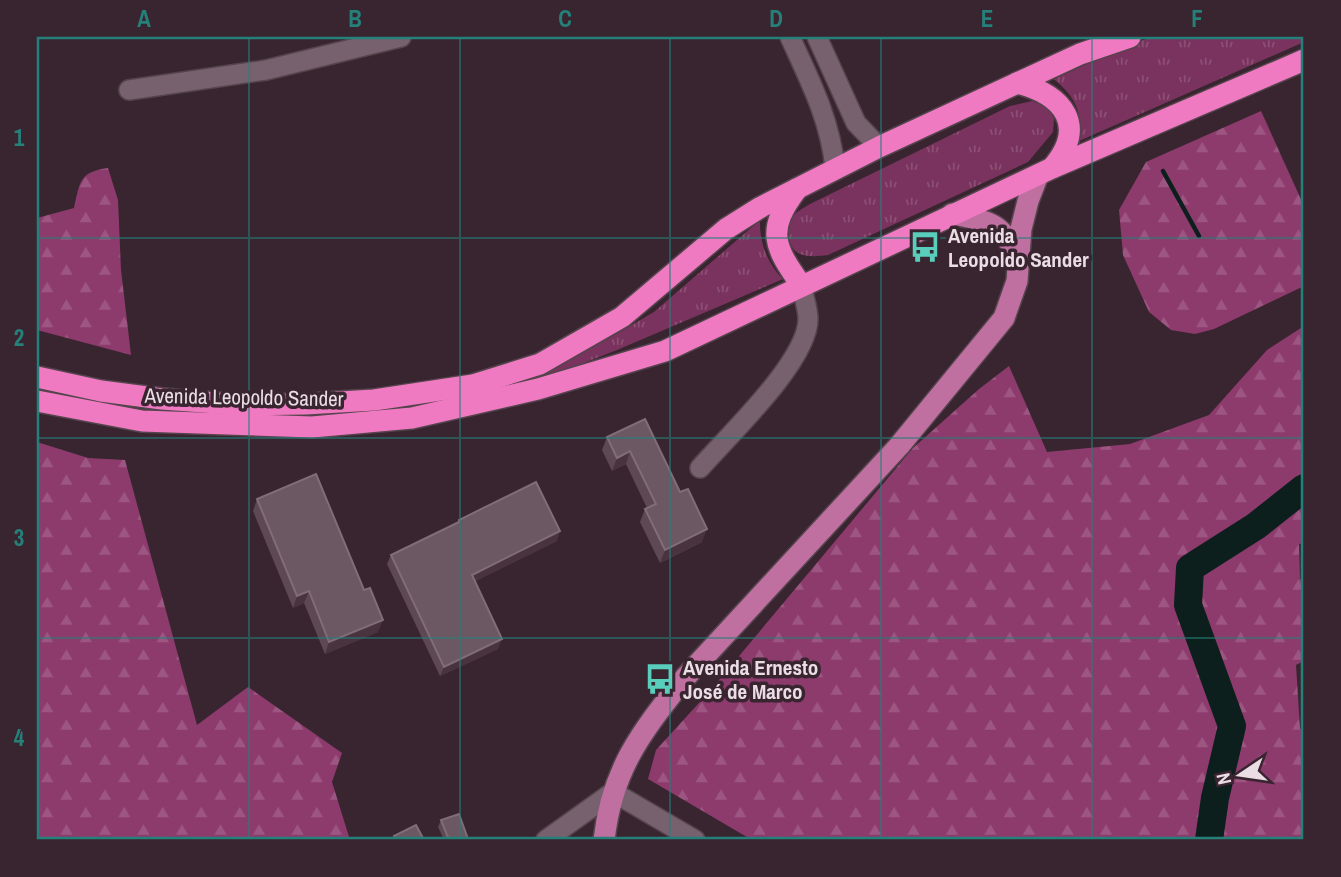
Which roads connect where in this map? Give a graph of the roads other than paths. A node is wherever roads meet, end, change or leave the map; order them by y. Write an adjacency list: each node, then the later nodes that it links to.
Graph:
1 (397, 37): 7 (street)
2 (790, 37): 9 (street)
3 (817, 37): 8 (street)
4 (1130, 37): 6 (highway, Avenida Leopoldo Sander)
5 (1304, 60): 10 (highway, Avenida Leopoldo Sander)
6 (1017, 83): 8 (highway, Avenida Leopoldo Sander); 10 (highway)
7 (129, 90)
8 (880, 147): 9 (highway, Avenida Leopoldo Sander)
9 (835, 168): 11 (highway, Avenida Leopoldo Sander)
10 (1045, 171): 12 (highway, Avenida Leopoldo Sander); 13 (main road)
11 (799, 186): 14 (highway); 15 (highway, Avenida Leopoldo Sander)
12 (952, 214): 13 (main road); 14 (highway, Avenida Leopoldo Sander)
13 (1018, 259): 18 (main road)
14 (802, 286): 16 (highway, Avenida Leopoldo Sander); 17 (street)
15 (37, 377)
16 (37, 401)
17 (700, 468)
18 (613, 792): 19 (street); 20 (main road); 21 (street)
19 (546, 840)
20 (604, 840)
21 (695, 840)

